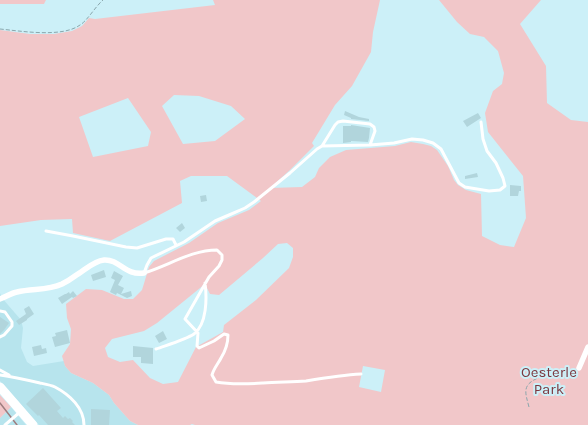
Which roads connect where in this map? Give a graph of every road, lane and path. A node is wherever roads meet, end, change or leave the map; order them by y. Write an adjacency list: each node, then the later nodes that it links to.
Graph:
1 (103, 0): 2 (path)
2 (0, 29)
3 (481, 122): 4 (lane)
4 (370, 145): 5 (lane); 5 (lane)
5 (322, 146): 7 (lane)
6 (46, 231): 7 (lane)
7 (176, 245): 8 (lane)
8 (144, 273): 9 (lane); 10 (street)
9 (205, 283): 12 (lane); 12 (lane)
10 (0, 299)
11 (0, 311): 13 (lane)
12 (197, 331): 15 (lane); 18 (lane)
13 (0, 337)
14 (588, 347): 16 (street)
15 (156, 349)
16 (579, 368)
17 (0, 370): 20 (lane)
18 (361, 374)
19 (0, 375): 20 (lane)
20 (14, 377): 27 (lane)
21 (538, 378): 23 (path)
22 (0, 387): 24 (main road)
23 (529, 407)
24 (19, 414): 25 (lane); 26 (main road)
25 (5, 425)
26 (33, 425)
27 (84, 425)

